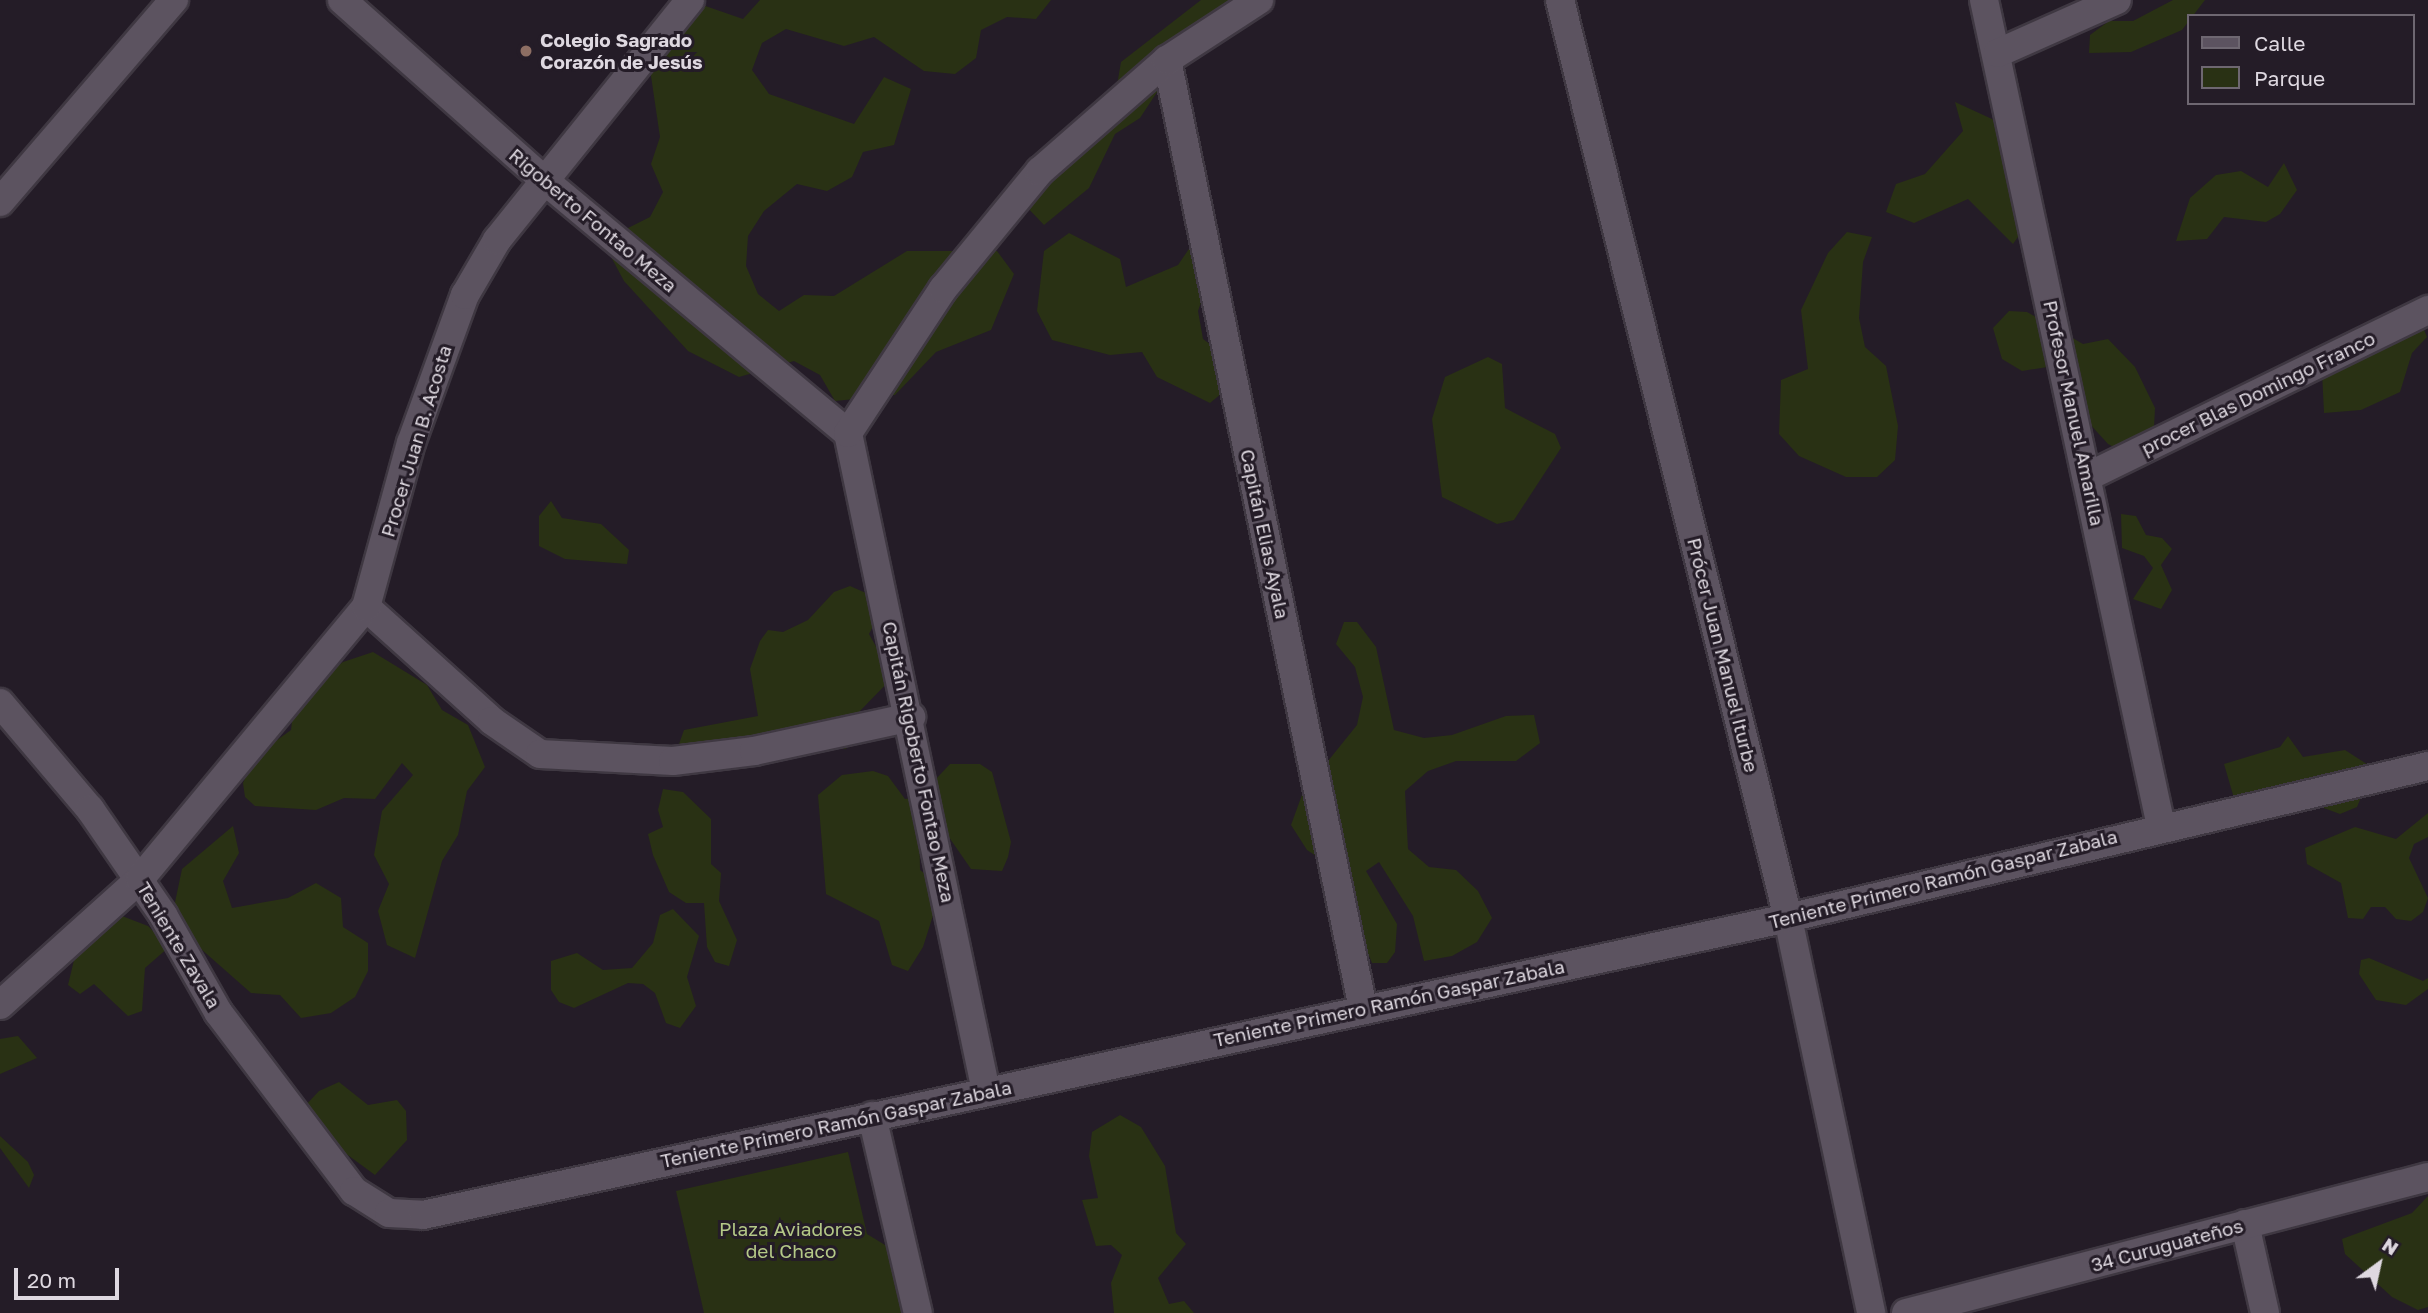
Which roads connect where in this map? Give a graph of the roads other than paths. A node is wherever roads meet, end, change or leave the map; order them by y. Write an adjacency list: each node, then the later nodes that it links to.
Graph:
1 (174, 0): 11 (street)
2 (342, 0): 10 (street, Rigoberto Fontao Meza)
3 (690, 0): 10 (street, Procer Juan B. Acosta)
4 (1259, 0): 9 (street)
5 (1560, 0): 21 (street, Prócer Juan Manuel Iturbe)
6 (1984, 0): 8 (street, Profesor Manuel Amarilla)
7 (2117, 0): 8 (street)
8 (1998, 53): 14 (street, Profesor Manuel Amarilla)
9 (1167, 60): 13 (street); 23 (street, Capitán Elias Ayala)
10 (544, 180): 13 (street, Rigoberto Fontao Meza); 15 (street, Procer Juan B. Acosta)
11 (0, 202)
12 (2428, 310): 14 (street, procer Blas Domingo Franco)
13 (848, 433): 17 (street, Capitán Rigoberto Fontao Meza)
14 (2087, 477): 19 (street, Profesor Manuel Amarilla)
15 (366, 607): 17 (street); 20 (street, Procer Juan B. Acosta)
16 (0, 703): 20 (street, Teniente Zavala)
17 (911, 717): 24 (street, Capitán Rigoberto Fontao Meza)
18 (2428, 766): 19 (street, Teniente Primero Ramón Gaspar Zabala)
19 (2161, 826): 21 (street, Teniente Primero Ramón Gaspar Zabala)
20 (140, 878): 22 (street, Procer Juan B. Acosta); 27 (street, Teniente Zavala)
21 (1788, 918): 23 (street, Teniente Primero Ramón Gaspar Zabala); 30 (street, Prócer Juan Manuel Iturbe)
22 (0, 1005)
23 (1363, 1008): 24 (street, Teniente Primero Ramón Gaspar Zabala)
24 (986, 1091): 25 (street, Teniente Primero Ramón Gaspar Zabala)
25 (872, 1116): 27 (street, Teniente Primero Ramón Gaspar Zabala); 29 (street)
26 (2428, 1177): 28 (street, 34 Curuguateños)
27 (354, 1191)
28 (2245, 1224): 31 (street, 34 Curuguateños); 32 (street)
29 (918, 1313)
30 (1871, 1313)
31 (1906, 1313)
32 (2265, 1313)

